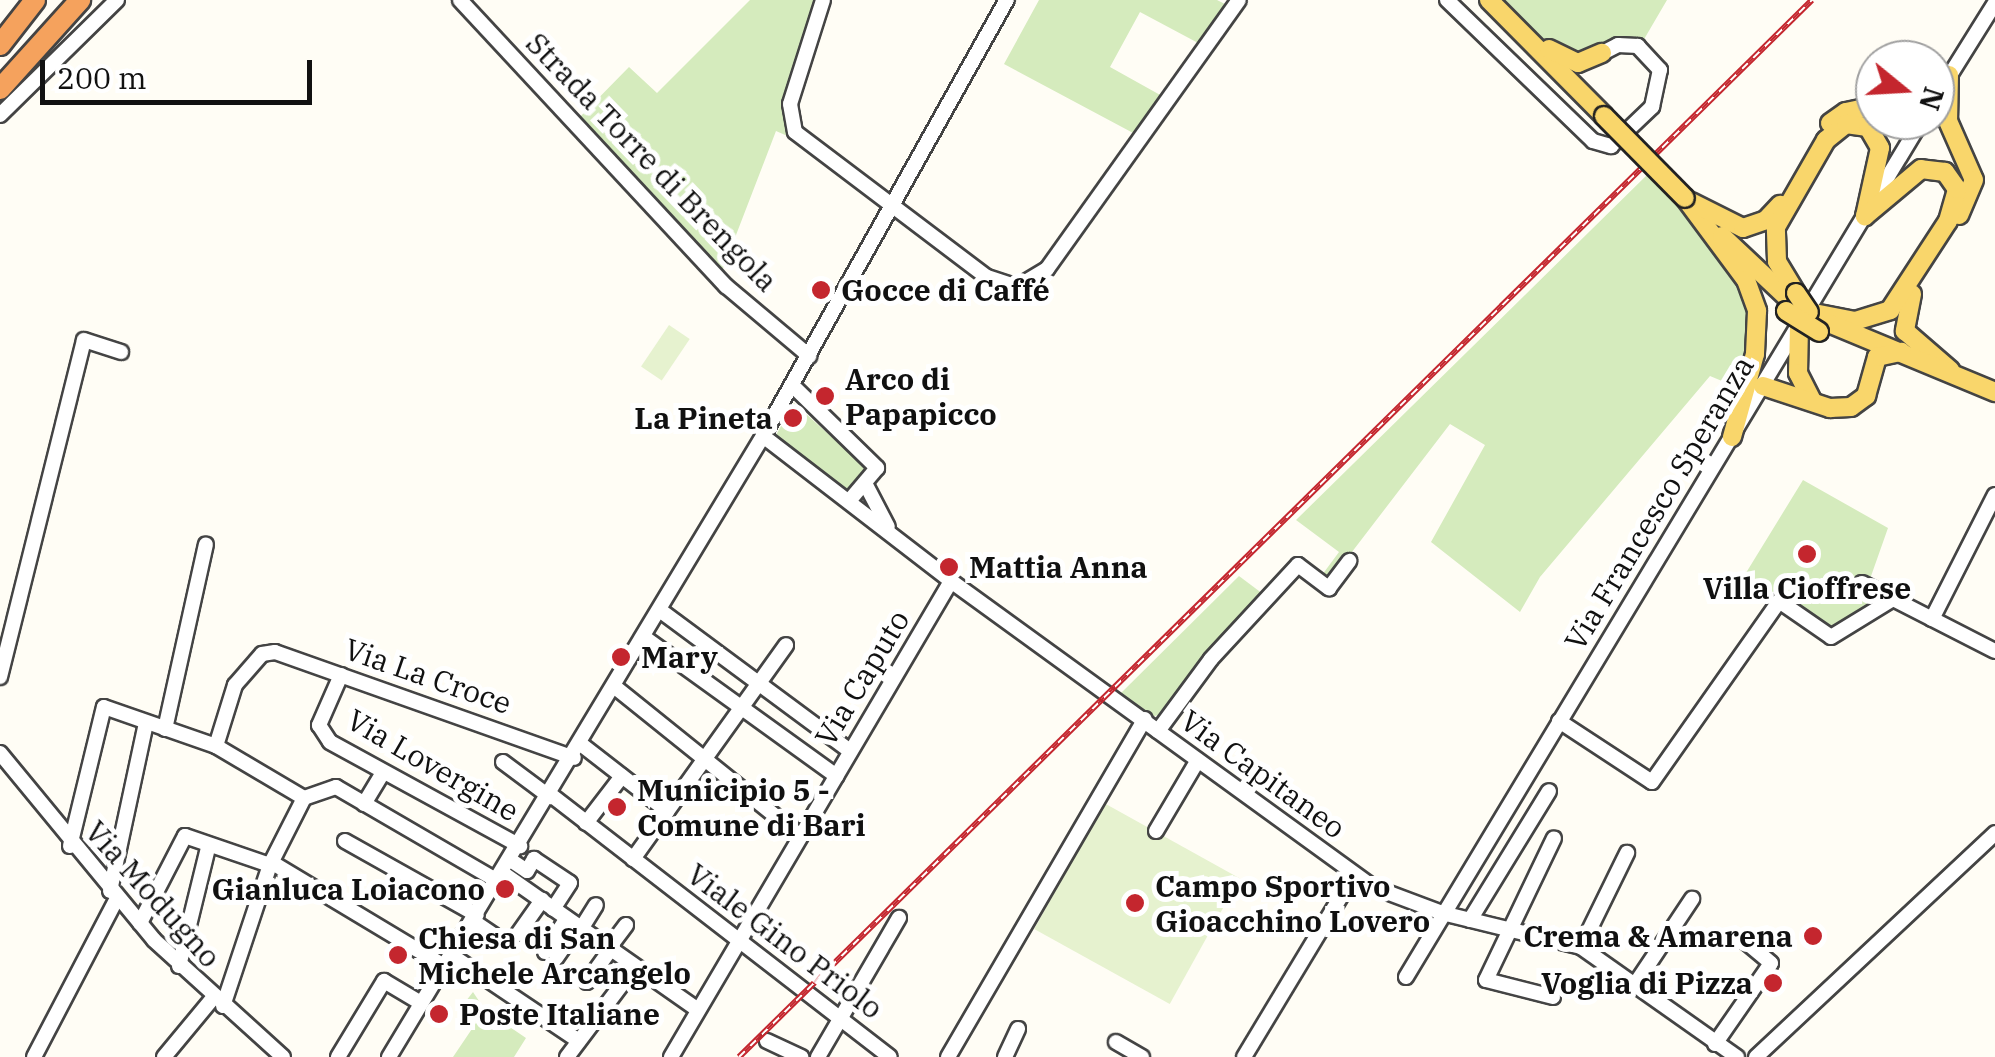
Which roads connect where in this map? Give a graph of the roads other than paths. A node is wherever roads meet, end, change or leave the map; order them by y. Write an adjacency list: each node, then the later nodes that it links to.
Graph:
1 (35, 0): 13 (highway)
2 (64, 0): 16 (highway)
3 (80, 0): 17 (highway)
4 (117, 0): 20 (street)
5 (460, 0): 30 (street, Strada Torre di Brengola)
6 (823, 0): 24 (street)
7 (1007, 0): 24 (street)
8 (1240, 0): 24 (street)
9 (1448, 0): 14 (street)
10 (1489, 0): 12 (main road)
11 (1995, 3): 15 (street)
12 (1518, 29): 14 (main road); 19 (main road)
13 (0, 45)
14 (1602, 53): 19 (main road)
15 (1955, 62)
16 (0, 71)
17 (0, 89)
18 (1855, 113): 23 (main road)
19 (1601, 114): 23 (main road, bridge)
20 (0, 115)
21 (1955, 137): 31 (main road)
22 (1910, 140): 25 (street, Via Francesco Speranza)
23 (1685, 198): 26 (main road); 38 (main road)
24 (892, 207): 30 (street)
25 (1865, 216): 26 (main road); 27 (street, Via Francesco Speranza); 27 (main road)
26 (1791, 302): 27 (main road, bridge)
27 (1816, 321): 29 (main road); 32 (main road); 34 (street, Via Francesco Speranza); 36 (main road)
28 (121, 352): 54 (street)
29 (1901, 352): 31 (main road); 32 (main road)
30 (809, 356): 33 (street)
31 (1950, 370): 35 (main road)
32 (1871, 378): 36 (main road)
33 (792, 386): 37 (street); 39 (street)
34 (1763, 386): 36 (main road); 38 (street, Via Francesco Speranza)
35 (1995, 392)
36 (1812, 401)
37 (763, 436): 41 (street, Via Capitaneo); 48 (street)
38 (1732, 437): 59 (street, Via Francesco Speranza)
39 (866, 484): 41 (street); 42 (street)
40 (1995, 495): 49 (street)
41 (850, 500): 42 (street, Via Capitaneo)
42 (891, 532): 45 (street, Via Capitaneo)
43 (206, 544): 61 (street)
44 (1349, 562): 62 (street)
45 (951, 581): 58 (street, Via Capitaneo); 65 (street, Via Caputo)
46 (1862, 584): 47 (street)
47 (1893, 600): 49 (street); 59 (street)
48 (660, 611): 50 (street); 55 (street)
49 (1932, 619): 52 (street)
50 (645, 638): 56 (street); 57 (street)
51 (786, 645): 55 (street)
52 (1995, 651)
53 (341, 675): 63 (street, Via La Croce); 64 (street, Via La Croce); 70 (street, Via Lovergine)
54 (0, 677)
55 (758, 684): 57 (street); 65 (street)
56 (615, 686): 64 (street); 67 (street)
57 (741, 708): 67 (street); 72 (street)
58 (1145, 719): 62 (street, Via Capitaneo); 137 (street)
59 (1559, 721): 96 (street, Via Francesco Speranza)
60 (146, 722): 61 (street); 84 (street); 92 (street)
61 (165, 729): 63 (street)
62 (1158, 731): 68 (street, Via Capitaneo)
63 (216, 746): 75 (street)
64 (578, 752): 71 (street, Via La Croce); 74 (street)
65 (850, 752): 72 (street, Via Caputo)
66 (0, 753): 84 (street, Via Modugno)
67 (705, 759): 77 (street); 81 (street)
68 (1198, 760): 79 (street); 91 (street, Via Capitaneo)
69 (502, 762): 74 (street, Viale Gino Priolo)
70 (382, 772): 76 (street); 85 (street, Via Lovergine)
71 (622, 776): 77 (street, Via La Croce); 78 (street)
72 (836, 776): 81 (street, Via Caputo)
73 (1550, 791): 99 (street)
74 (550, 796): 78 (street, Viale Gino Priolo); 85 (street)
75 (304, 798): 76 (street); 89 (street)
76 (364, 804): 90 (street)
77 (668, 812): 88 (street)
78 (586, 823): 88 (street, Viale Gino Priolo)
79 (1156, 831)
80 (1995, 832): 142 (street)
81 (800, 836): 107 (street, Via Caputo)
82 (1554, 838): 103 (street)
83 (345, 841): 97 (street)
84 (70, 846): 92 (street, Via Modugno)
85 (520, 846): 90 (street)
86 (208, 848): 89 (street); 100 (street); 112 (street)
87 (1627, 854): 108 (street)
88 (633, 859): 107 (street, Viale Gino Priolo)
89 (271, 864): 111 (street); 118 (street)
90 (505, 872): 94 (street); 94 (street); 97 (street)
91 (1354, 874): 96 (street, Via Capitaneo); 140 (street)
92 (113, 894): 100 (street, Via Modugno); 127 (street)
93 (1692, 899): 116 (street)
94 (547, 904): 101 (street); 104 (street)
95 (596, 904): 101 (street)
96 (1442, 914): 99 (street, Via Capitaneo); 114 (street, Via Francesco Speranza)
97 (475, 918): 105 (street); 111 (street)
98 (898, 918): 121 (street)
99 (1470, 920): 103 (street, Via Capitaneo)
100 (140, 922): 112 (street, Via Modugno)
101 (575, 924): 109 (street); 110 (street)
102 (626, 924): 109 (street)
103 (1509, 930): 108 (street, Via Capitaneo); 117 (street)
104 (518, 934)
105 (494, 935)
106 (1740, 937): 126 (street)
107 (738, 940): 120 (street, Via Caputo); 121 (street, Viale Gino Priolo)
108 (1581, 948): 116 (street, Via Capitaneo)
109 (609, 949): 113 (street); 115 (street)
110 (550, 955)
111 (448, 960): 119 (street); 123 (street)
112 (179, 966): 118 (street, Via Modugno)
113 (634, 968): 120 (street); 123 (street)
114 (1406, 977)
115 (587, 982)
116 (1634, 986): 126 (street, Via Capitaneo)
117 (1552, 998)
118 (218, 1002): 128 (street); 129 (street, Via Modugno)
119 (422, 1003): 130 (street); 131 (street)
120 (698, 1010): 133 (street, Via Caputo)
121 (841, 1016): 135 (street); 136 (street, Viale Gino Priolo)
122 (1018, 1029): 138 (street)
123 (579, 1041): 132 (street)
124 (767, 1041): 134 (street)
125 (1116, 1042): 139 (street)
126 (1715, 1044): 141 (street, Via Capitaneo)
127 (34, 1057)
128 (164, 1057)
129 (283, 1057)
130 (338, 1057)
131 (389, 1057)
132 (567, 1057)
133 (670, 1057)
134 (801, 1057)
135 (818, 1057)
136 (890, 1057)
137 (948, 1057)
138 (1004, 1057)
139 (1142, 1057)
140 (1244, 1057)
141 (1737, 1057)
142 (1756, 1057)

